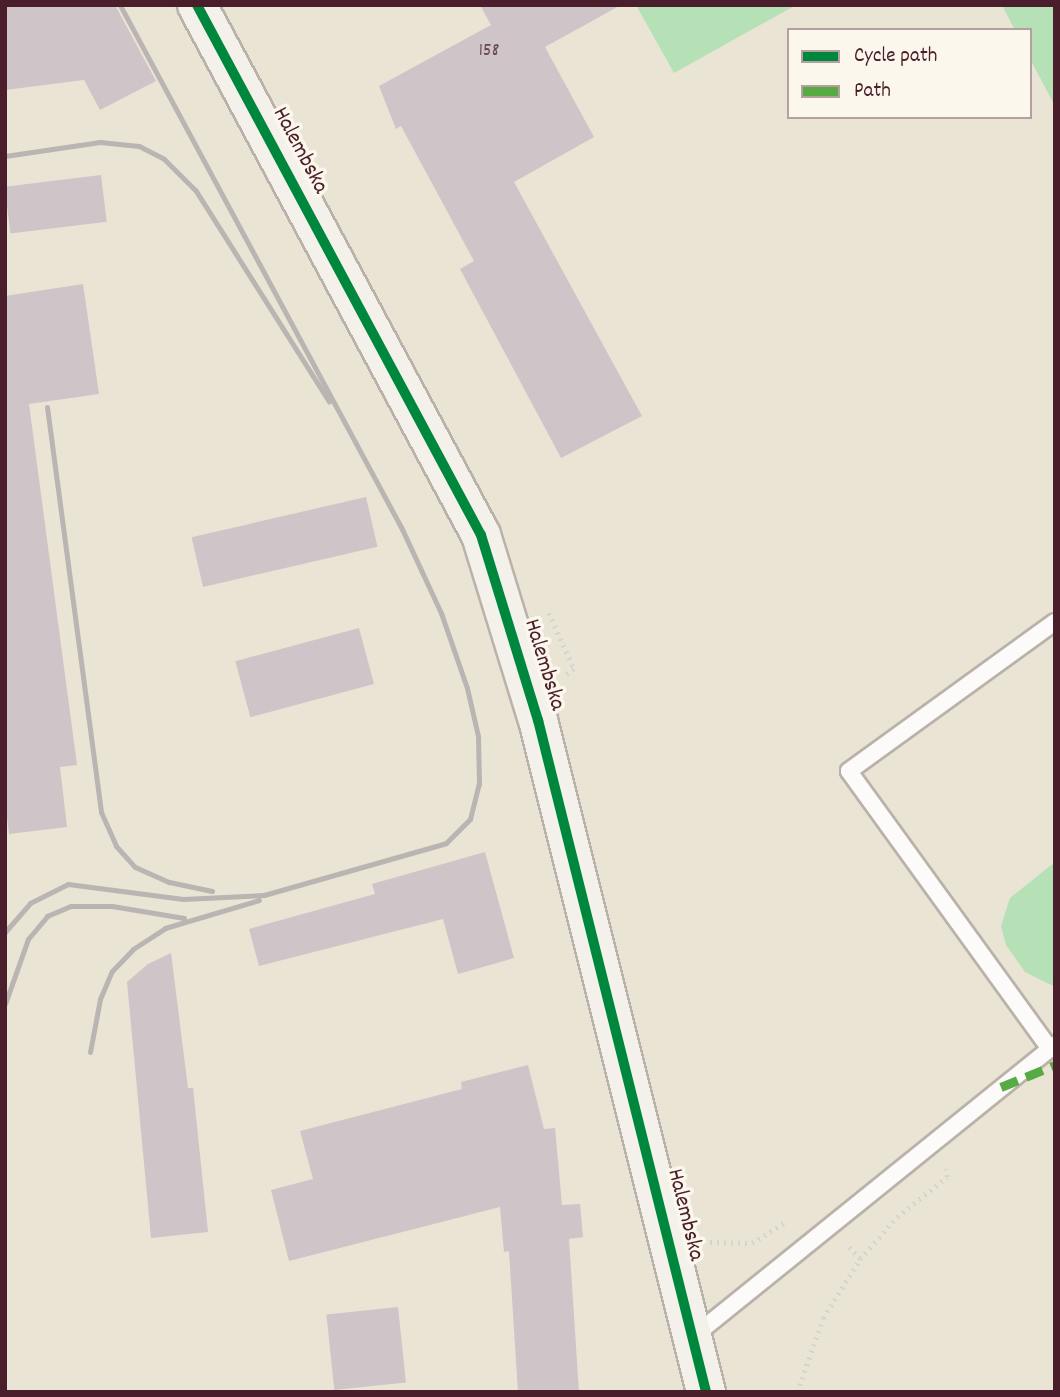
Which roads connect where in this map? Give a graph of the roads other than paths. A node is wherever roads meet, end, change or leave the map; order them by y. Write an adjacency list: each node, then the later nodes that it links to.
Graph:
1 (198, 5): 4 (street, Halembska)
2 (1055, 622): 3 (lane)
3 (1052, 1047): 4 (lane)
4 (692, 1338): 5 (street, Halembska)
5 (706, 1392)

